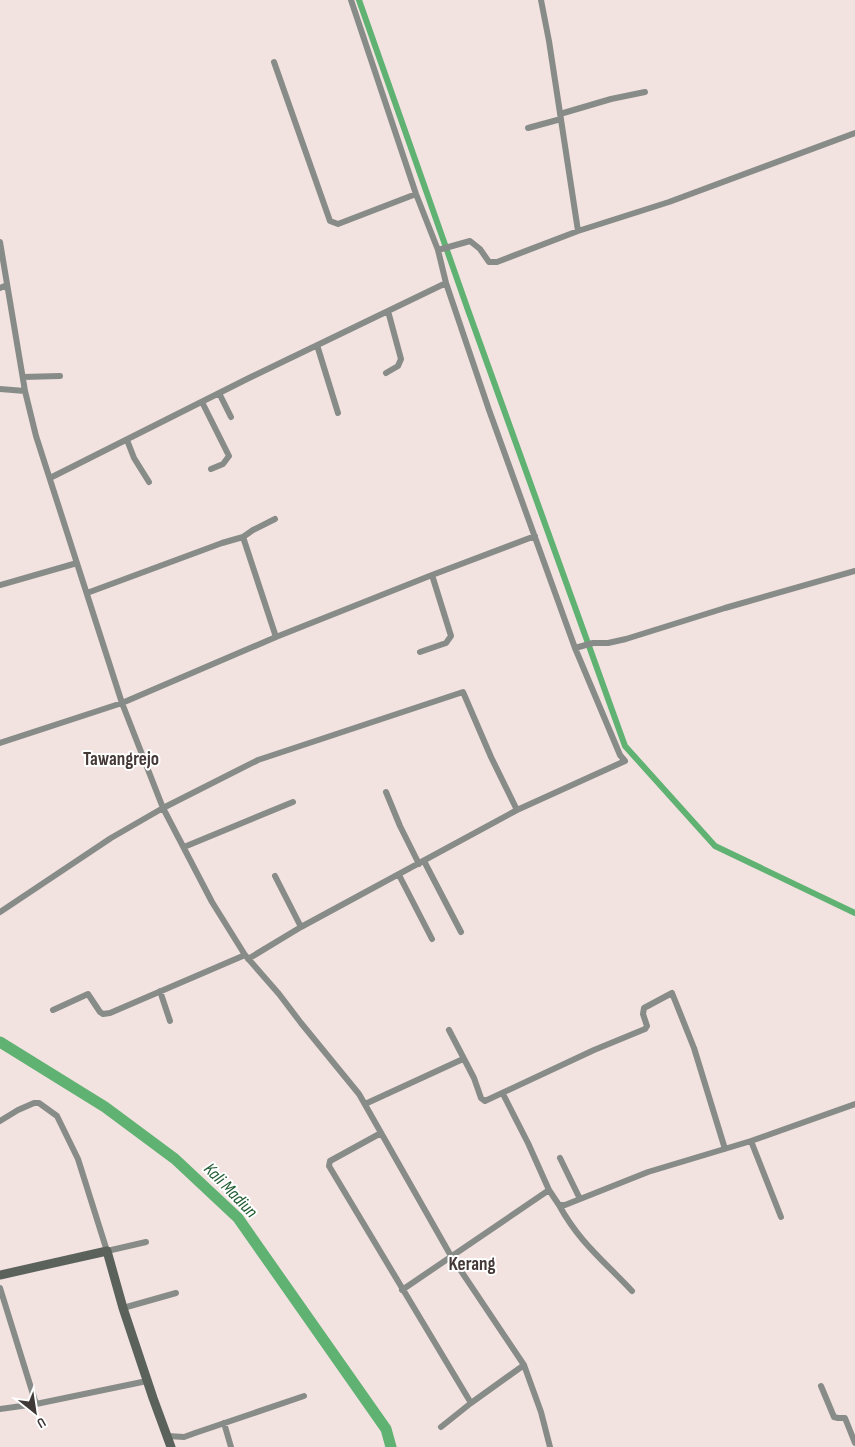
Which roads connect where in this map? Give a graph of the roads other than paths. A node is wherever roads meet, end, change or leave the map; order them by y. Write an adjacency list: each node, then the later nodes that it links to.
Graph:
1 (351, 0): 8 (street)
2 (540, 0): 5 (street)
3 (274, 62): 8 (street)
4 (646, 92): 5 (street)
5 (560, 117): 6 (street); 9 (street)
6 (528, 128)
7 (855, 133): 9 (street)
8 (416, 194): 11 (street)
9 (578, 230): 11 (street)
10 (0, 242): 13 (street)
11 (439, 250): 12 (street)
12 (446, 283): 15 (street); 31 (street)
13 (7, 285): 14 (street); 19 (street)
14 (0, 288)
15 (388, 311): 16 (street); 17 (street)
16 (317, 344): 22 (street); 24 (street)
17 (386, 373)
18 (60, 376): 19 (street)
19 (23, 377): 21 (street)
20 (0, 389): 21 (street)
21 (25, 391): 28 (street)
22 (219, 393): 23 (street); 25 (street)
23 (202, 402): 26 (street); 27 (street)
24 (338, 413)
25 (231, 417)
26 (127, 440): 28 (street); 29 (street)
27 (211, 469)
28 (50, 478): 33 (street)
29 (149, 482)
30 (275, 520): 32 (street)
31 (535, 536): 35 (street); 39 (street)
32 (243, 537): 37 (street); 38 (street)
33 (77, 563): 36 (street); 37 (street)
34 (855, 571): 39 (street)
35 (432, 575): 38 (street); 40 (street)
36 (0, 585)
37 (88, 592): 41 (street)
38 (276, 637): 41 (street)
39 (577, 647): 46 (street)
40 (420, 652)
41 (122, 703): 42 (street); 45 (street)
42 (1, 740)
43 (386, 792): 48 (street)
44 (293, 802): 47 (street)
45 (163, 808): 46 (street); 47 (street); 51 (street)
46 (517, 810): 48 (street)
47 (184, 847): 55 (street)
48 (421, 862): 49 (street); 53 (street)
49 (399, 875): 52 (street); 54 (street)
50 (275, 876): 52 (street)
51 (0, 912)
52 (302, 927): 55 (street)
53 (461, 932)
54 (432, 939)
55 (246, 957): 56 (street); 62 (street)
56 (160, 992): 57 (street); 58 (street)
57 (54, 1010)
58 (170, 1021)
59 (449, 1030): 60 (street)
60 (463, 1059): 61 (street); 62 (street)
61 (503, 1094): 67 (street); 69 (street)
62 (365, 1104): 65 (street)
63 (855, 1104): 66 (street)
64 (0, 1121): 74 (street)
65 (380, 1133): 75 (street); 78 (street)
66 (751, 1141): 67 (street); 72 (street)
67 (725, 1149): 70 (street)
68 (560, 1158): 70 (street)
69 (548, 1190): 71 (street); 75 (street)
70 (580, 1199): 71 (street)
71 (560, 1205): 79 (street)
72 (781, 1217)
73 (146, 1242): 74 (street)
74 (107, 1251): 76 (street); 81 (street)
75 (451, 1256): 78 (street); 82 (street)
76 (0, 1275)
77 (0, 1288): 87 (street)
78 (402, 1290): 86 (street)
79 (632, 1291)
80 (176, 1293): 81 (street)
81 (123, 1308): 83 (street)
82 (524, 1365): 86 (street); 95 (street)
83 (147, 1380): 87 (street); 91 (street)
84 (821, 1386): 92 (street)
85 (304, 1396): 89 (street)
86 (471, 1403): 90 (street)
87 (36, 1404): 88 (street)
88 (0, 1410)
89 (224, 1423): 91 (street); 94 (street)
90 (441, 1427)
91 (168, 1436): 93 (street)
92 (855, 1443)
93 (171, 1447)
94 (231, 1447)
95 (549, 1447)

